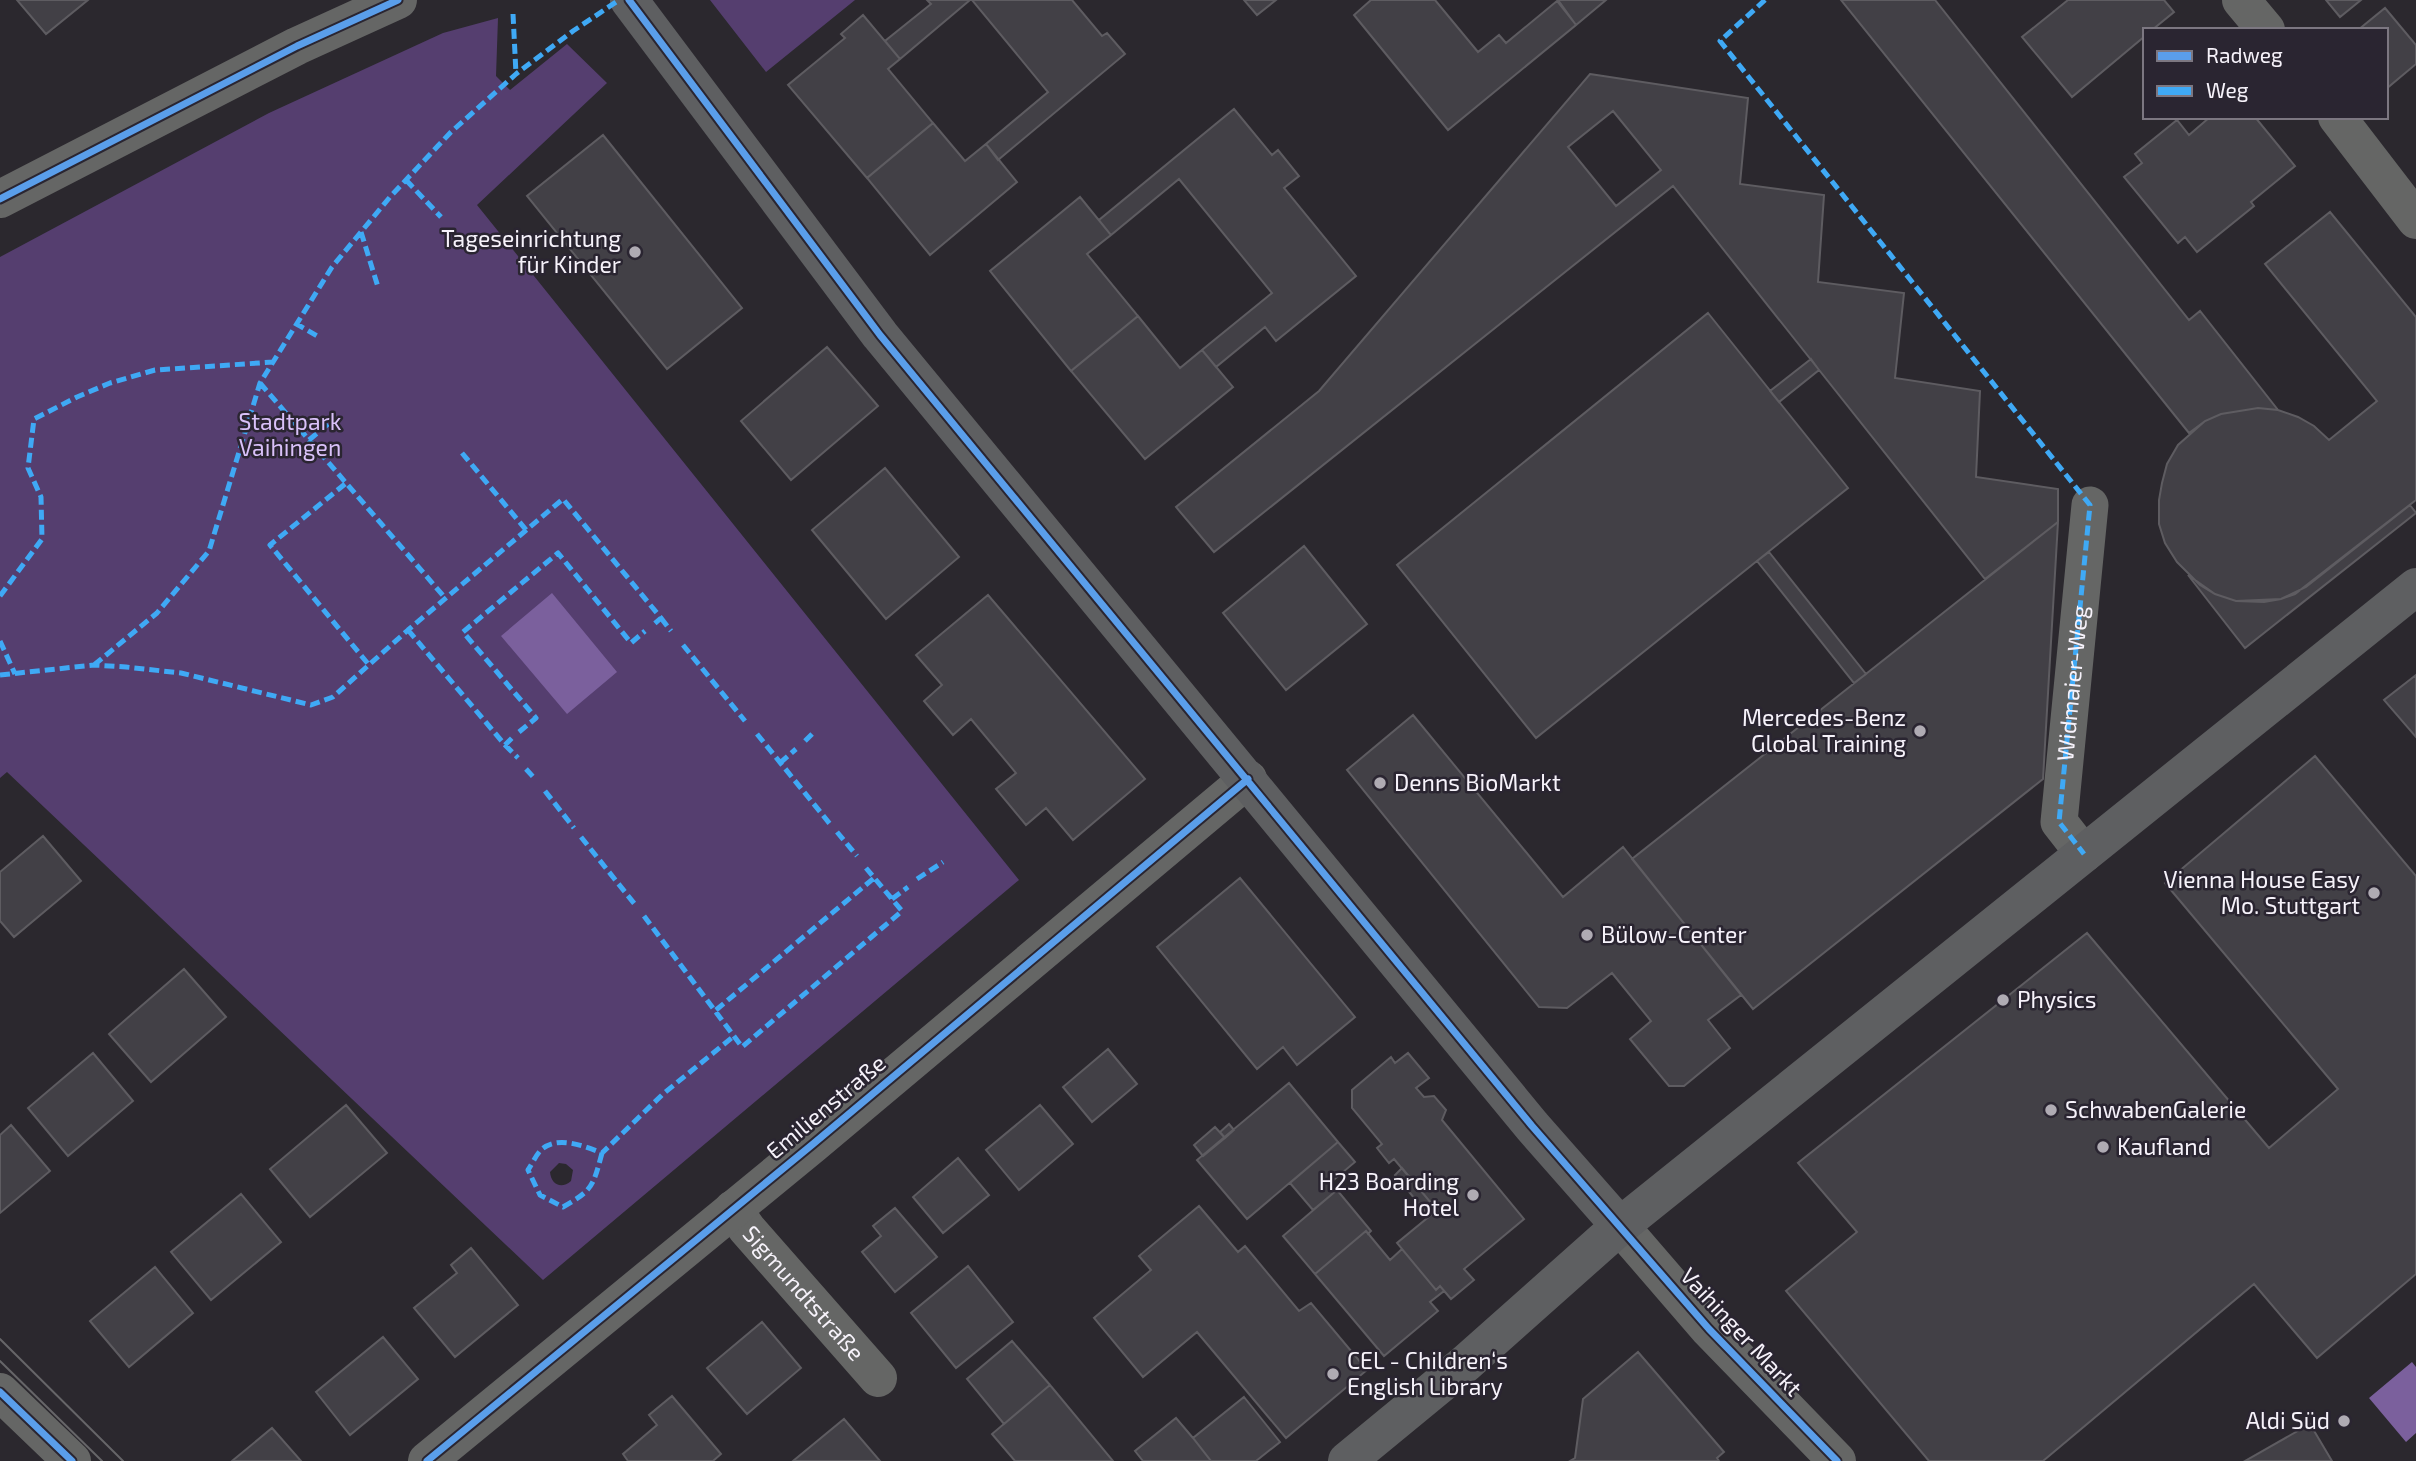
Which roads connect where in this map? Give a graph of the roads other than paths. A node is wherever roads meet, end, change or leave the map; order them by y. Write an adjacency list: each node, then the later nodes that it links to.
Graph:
1 (398, 0): 6 (street)
2 (629, 0): 10 (main road)
3 (2241, 0): 4 (street)
4 (2264, 28)
5 (2339, 119): 7 (street)
6 (0, 199)
7 (2416, 220)
8 (2090, 505): 11 (street, Widmaier-Weg)
9 (2416, 587): 11 (main road)
10 (1248, 779): 12 (street, Emilienstraße); 13 (main road)
11 (2084, 854): 13 (main road)
12 (733, 1209): 14 (street, Sigmundtstraße); 17 (street, Emilienstraße)
13 (1620, 1226): 18 (main road); 19 (street, Vaihinger Markt)
14 (878, 1378)
15 (0, 1392): 16 (street)
16 (72, 1461)
17 (426, 1461)
18 (1347, 1461)
19 (1837, 1461)

